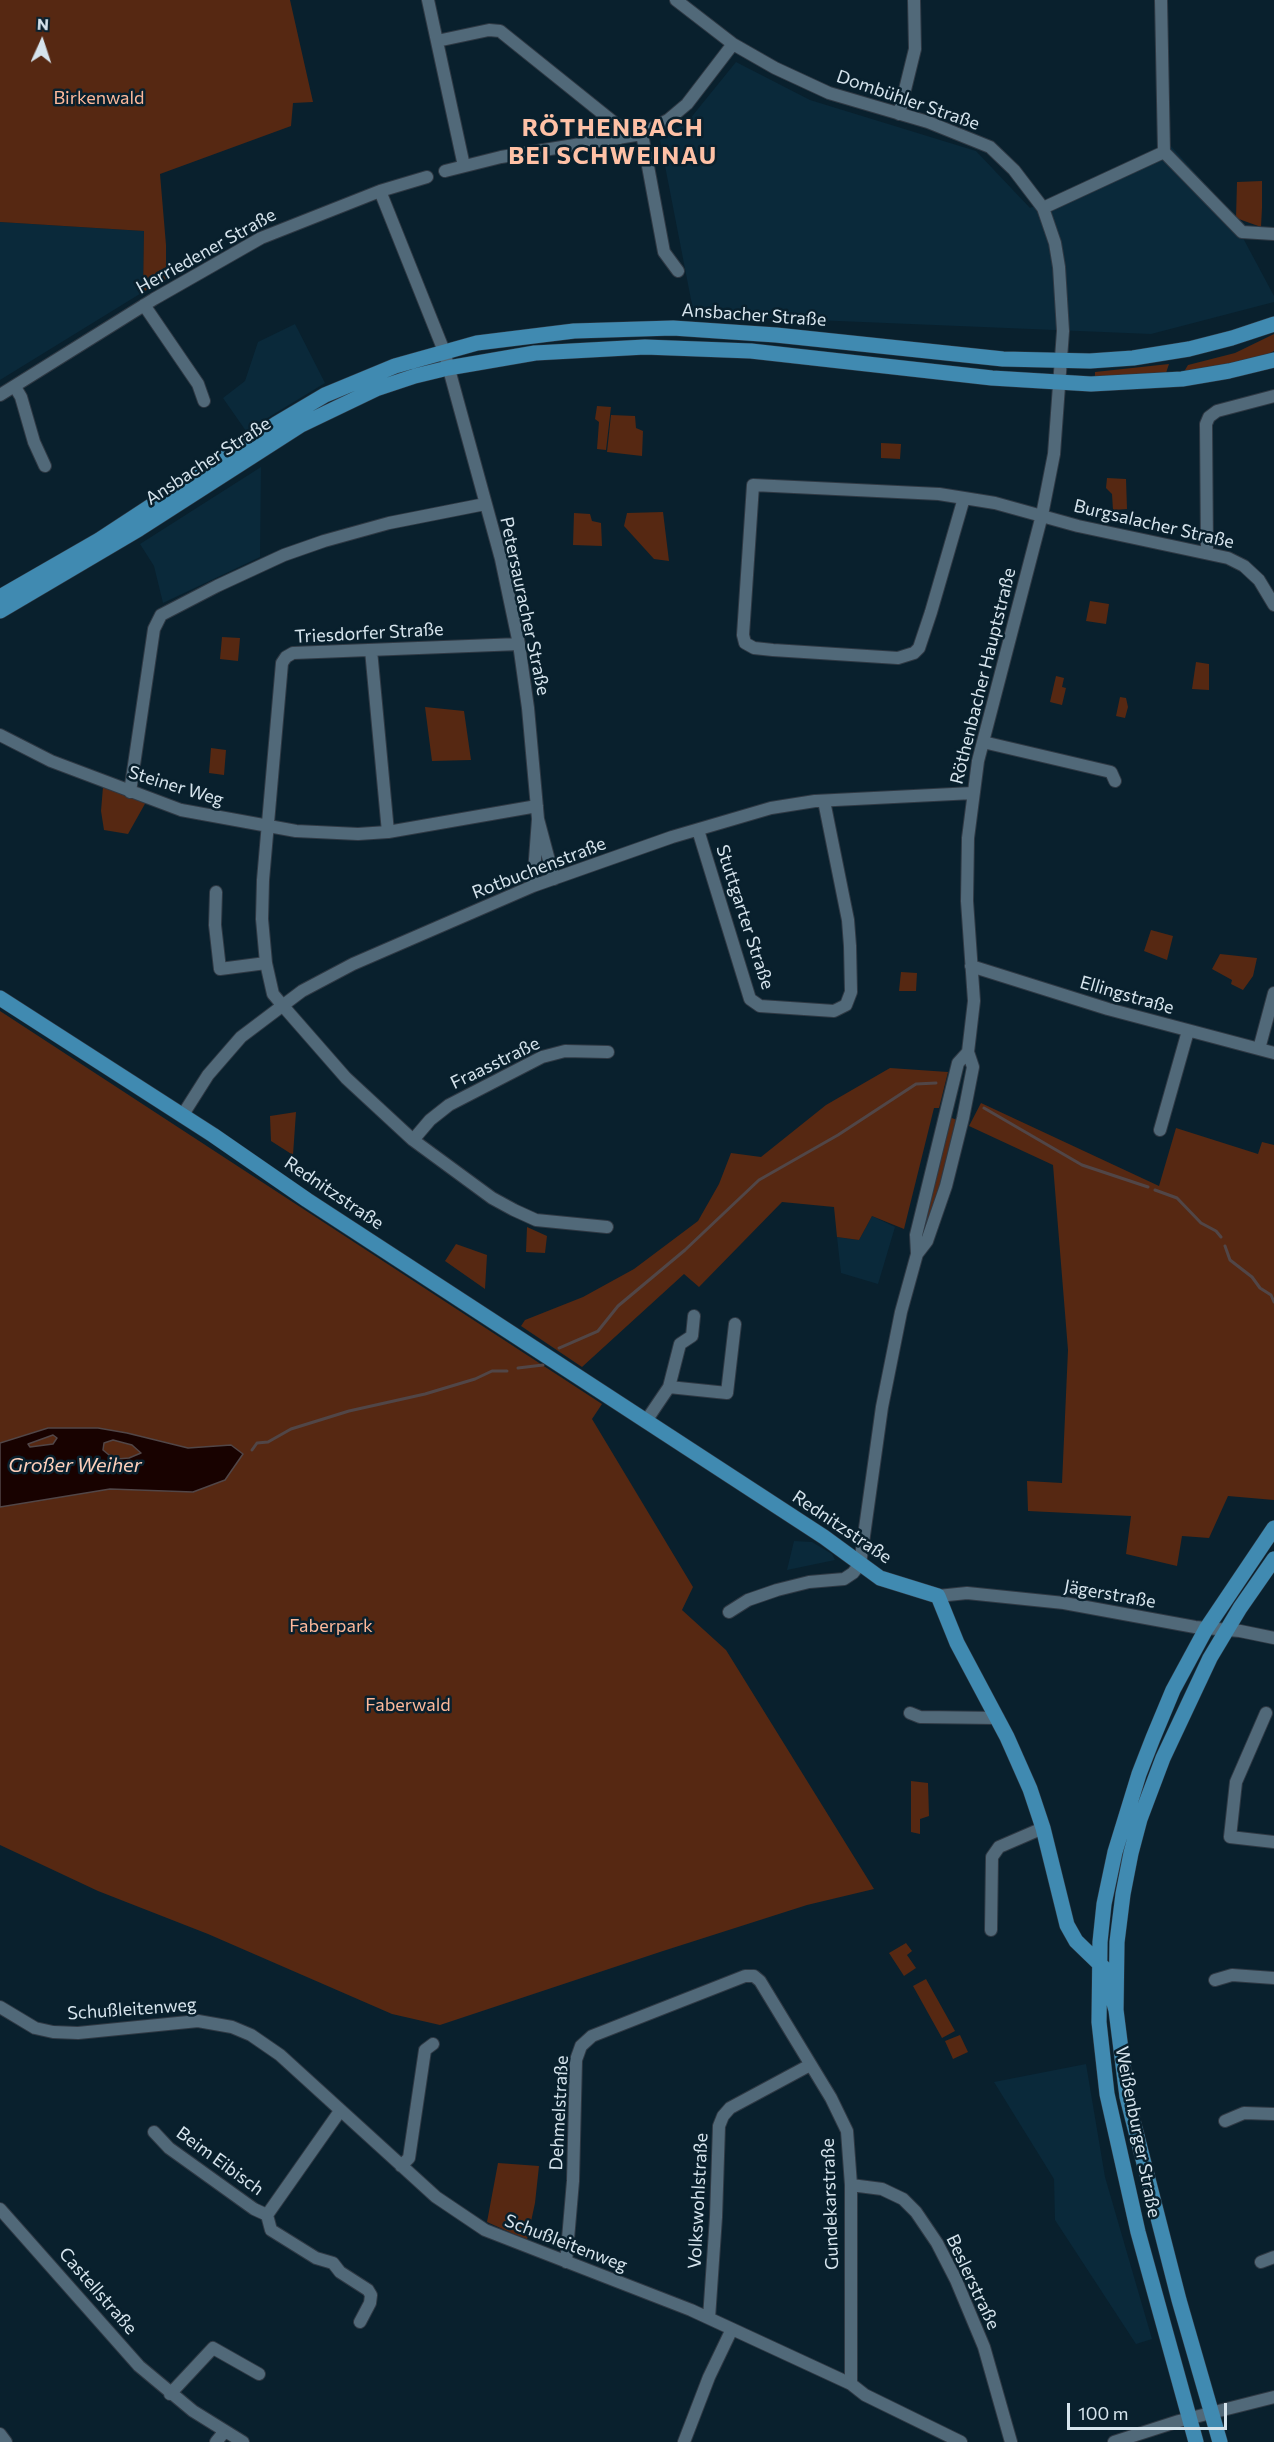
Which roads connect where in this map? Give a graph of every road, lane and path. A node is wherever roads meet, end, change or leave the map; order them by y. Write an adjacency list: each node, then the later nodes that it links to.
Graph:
1 (428, 0): 5 (street)
2 (676, 0): 6 (street, Dombühler Straße)
3 (914, 0): 7 (street)
4 (1161, 0): 10 (street)
5 (437, 41): 9 (street); 11 (street)
6 (734, 44): 7 (street, Dombühler Straße); 8 (street)
7 (899, 114): 15 (street, Dombühler Straße)
8 (642, 134): 9 (street); 17 (street)
9 (620, 138): 11 (street)
10 (1164, 152): 15 (street); 16 (street)
11 (464, 166): 12 (street)
12 (446, 171)
13 (428, 177): 14 (street, Herriedener Straße)
14 (380, 191): 18 (street, Herriedener Straße); 21 (street)
15 (1043, 208): 23 (street, Dombühler Straße)
16 (1274, 234)
17 (678, 271)
18 (144, 305): 27 (street, Herriedener Straße); 30 (street)
19 (1274, 324): 20 (main road, Ansbacher Straße)
20 (1189, 349): 23 (main road, Ansbacher Straße); 25 (main road)
21 (444, 351): 23 (main road, Ansbacher Straße); 24 (street); 36 (main road, Ansbacher Straße)
22 (1274, 360): 25 (main road, Ansbacher Straße)
23 (1062, 362): 26 (street)
24 (448, 368): 26 (main road, Ansbacher Straße); 33 (street, Petersauracher Straße); 38 (main road, Ansbacher Straße)
25 (1182, 379): 26 (main road, Ansbacher Straße)
26 (1060, 383): 34 (street, Röthenbacher Hauptstraße)
27 (15, 387): 28 (street, Herriedener Straße); 31 (street)
28 (0, 395)
29 (1274, 396): 35 (street)
30 (204, 401)
31 (45, 466)
32 (964, 498): 32 (street, Burgsalacher Straße); 34 (street, Burgsalacher Straße)
33 (485, 504): 39 (street, Petersauracher Straße); 44 (street)
34 (1042, 514): 35 (street, Burgsalacher Straße); 42 (street, Röthenbacher Hauptstraße)
35 (1207, 554): 37 (street, Burgsalacher Straße)
36 (0, 597)
37 (1274, 605)
38 (0, 611)
39 (519, 644): 40 (street, Triesdorfer Straße); 47 (street, Petersauracher Straße)
40 (371, 650): 48 (street, Triesdorfer Straße); 50 (street)
41 (0, 735): 44 (street, Steiner Weg)
42 (983, 742): 43 (street); 45 (street, Röthenbacher Hauptstraße)
43 (1115, 781)
44 (130, 792): 48 (street, Steiner Weg)
45 (973, 793): 46 (street, Rotbuchenstraße); 55 (street, Röthenbacher Hauptstraße)
46 (824, 801): 49 (street, Rotbuchenstraße); 49 (street, Stuttgarter Straße)
47 (537, 813): 50 (street, Steiner Weg); 51 (street, Petersauracher Straße); 52 (street, Petersauracher Straße)
48 (268, 827): 50 (street, Steiner Weg); 54 (street, Triesdorfer Straße)
49 (698, 830): 51 (street, Rotbuchenstraße)
50 (388, 832)
51 (554, 879): 52 (street, Rotbuchenstraße)
52 (533, 886): 58 (street, Rotbuchenstraße)
53 (216, 892): 54 (street)
54 (266, 963): 58 (street, Triesdorfer Straße)
55 (971, 966): 59 (street, Ellingstraße); 62 (street, Röthenbacher Hauptstraße)
56 (1274, 993): 60 (street)
57 (0, 998): 64 (main road, Rednitzstraße)
58 (283, 1006): 64 (street, Rotbuchenstraße); 66 (street, Triesdorfer Straße)
59 (1188, 1031): 60 (street, Ellingstraße); 65 (street)
60 (1259, 1049): 63 (street, Ellingstraße)
61 (608, 1052): 66 (street, Fraasstraße)
62 (968, 1052): 68 (street, Röthenbacher Hauptstraße); 68 (street, Röthenbacher Hauptstraße)
63 (1274, 1053)
64 (182, 1116): 72 (main road, Rednitzstraße)
65 (1160, 1130)
66 (413, 1140): 67 (street, Triesdorfer Straße)
67 (607, 1227)
68 (917, 1254): 75 (street, Röthenbacher Hauptstraße)
69 (694, 1316): 71 (street)
70 (735, 1324): 71 (street)
71 (669, 1387): 72 (street)
72 (646, 1421): 75 (main road, Rednitzstraße)
73 (1274, 1528): 78 (main road, Weißenburger Straße)
74 (1274, 1559): 79 (main road, Weißenburger Straße)
75 (860, 1563): 76 (main road, Rednitzstraße); 77 (street)
76 (938, 1596): 78 (street, Jägerstraße); 83 (main road)
77 (729, 1612)
78 (1206, 1629): 79 (street, Jägerstraße); 87 (main road, Weißenburger Straße)
79 (1227, 1630): 80 (street, Jägerstraße); 92 (main road, Weißenburger Straße)
80 (1274, 1638)
81 (910, 1713): 83 (street)
82 (1266, 1713): 85 (street)
83 (998, 1718): 84 (main road)
84 (1043, 1828): 86 (street); 87 (main road)
85 (1274, 1842)
86 (991, 1930)
87 (1099, 1962): 92 (main road); 100 (main road, Weißenburger Straße)
88 (754, 1976): 94 (street, Gundekarstraße); 106 (street, Dehmelstraße)
89 (1274, 1978): 90 (street)
90 (1215, 1980)
91 (0, 2007): 95 (street, Schußleitenweg)
92 (1116, 2010): 102 (main road, Weißenburger Straße)
93 (433, 2044): 99 (street)
94 (810, 2065): 101 (street, Gundekarstraße); 108 (street, Volkswohlstraße)
95 (340, 2111): 99 (street, Schußleitenweg); 104 (street, Beim Eibisch)
96 (1274, 2114): 97 (street)
97 (1226, 2121)
98 (154, 2132): 104 (street, Beim Eibisch)
99 (401, 2166): 106 (street, Schußleitenweg)
100 (1126, 2180): 102 (main road); 116 (main road, Weißenburger Straße)
101 (851, 2185): 112 (street, Gundekarstraße); 124 (street, Beslerstraße)
102 (1152, 2200): 115 (main road, Weißenburger Straße)
103 (0, 2209): 113 (street, Castellstraße)
104 (267, 2215): 109 (street, Beim Eibisch)
105 (1274, 2257): 107 (street)
106 (566, 2262): 108 (street, Schußleitenweg)
107 (1261, 2262)
108 (709, 2318): 110 (street, Schußleitenweg)
109 (360, 2322)
110 (732, 2329): 112 (street, Schußleitenweg); 122 (street)
111 (259, 2374): 113 (street)
112 (851, 2384): 123 (street, Schußleitenweg)
113 (170, 2394): 117 (street, Castellstraße)
114 (1274, 2397): 115 (street)
115 (1211, 2413): 116 (street); 127 (main road, Weißenburger Straße)
116 (1189, 2418): 125 (street); 126 (main road, Weißenburger Straße)
117 (225, 2431): 120 (street); 121 (street, Castellstraße)
118 (0, 2434): 119 (street)
119 (6, 2442)
120 (216, 2442)
121 (243, 2442)
122 (684, 2442)
123 (961, 2442)
124 (1011, 2442)
125 (1114, 2442)
126 (1196, 2442)
127 (1220, 2442)

